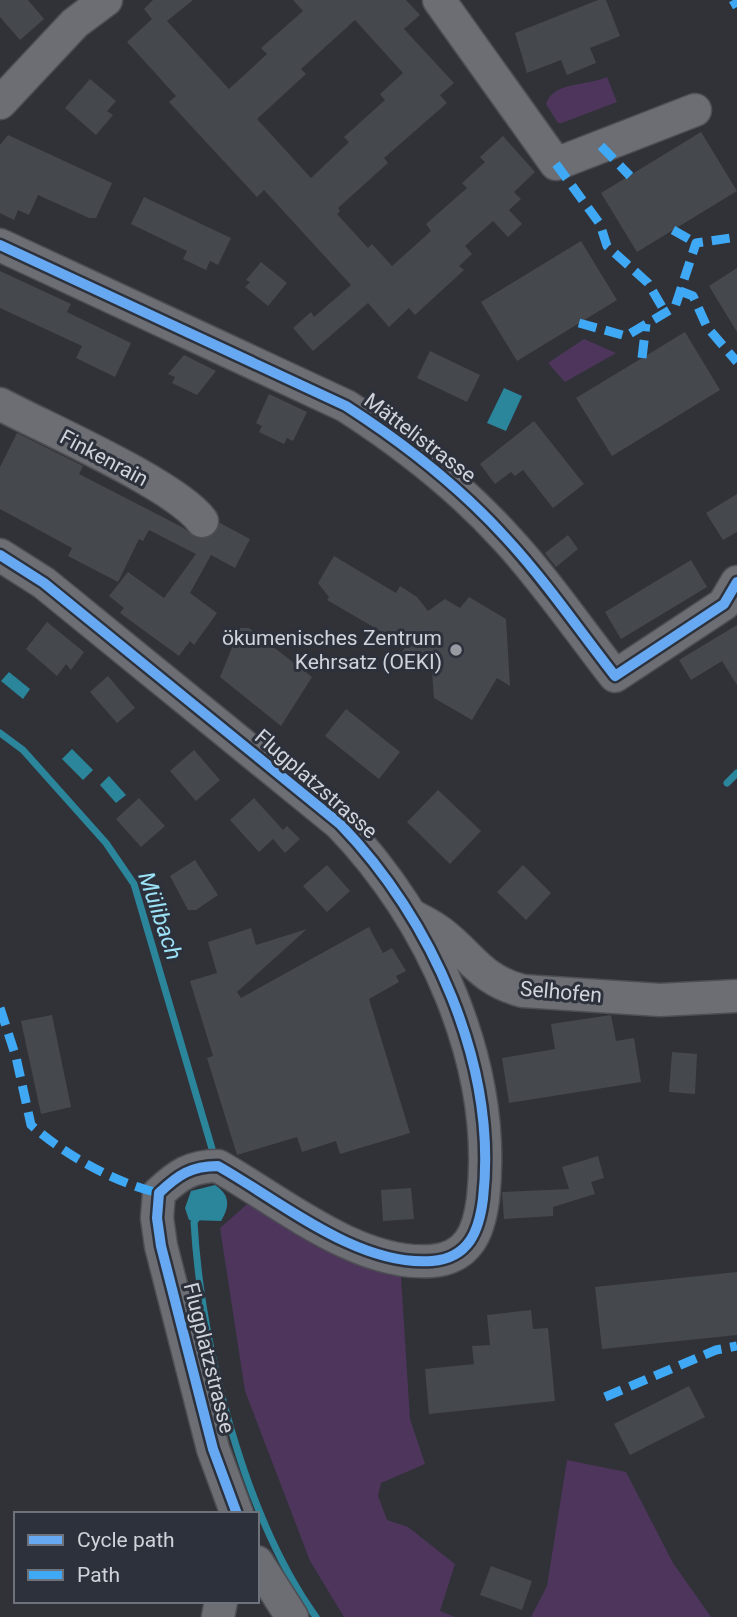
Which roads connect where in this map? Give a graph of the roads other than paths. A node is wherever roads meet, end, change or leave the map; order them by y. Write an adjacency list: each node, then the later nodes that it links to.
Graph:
1 (106, 0): 3 (street)
2 (439, 0): 4 (street)
3 (0, 103)
4 (695, 110)
5 (0, 245): 9 (street, Mättelistrasse)
6 (0, 404): 7 (street, Finkenrain)
7 (202, 521)
8 (0, 555): 10 (street, Flugplatzstrasse)
9 (737, 582)
10 (411, 915): 11 (street, Selhofen); 12 (street, Flugplatzstrasse)
11 (737, 996)
12 (236, 1512)
13 (259, 1565): 14 (street)
14 (292, 1617)

